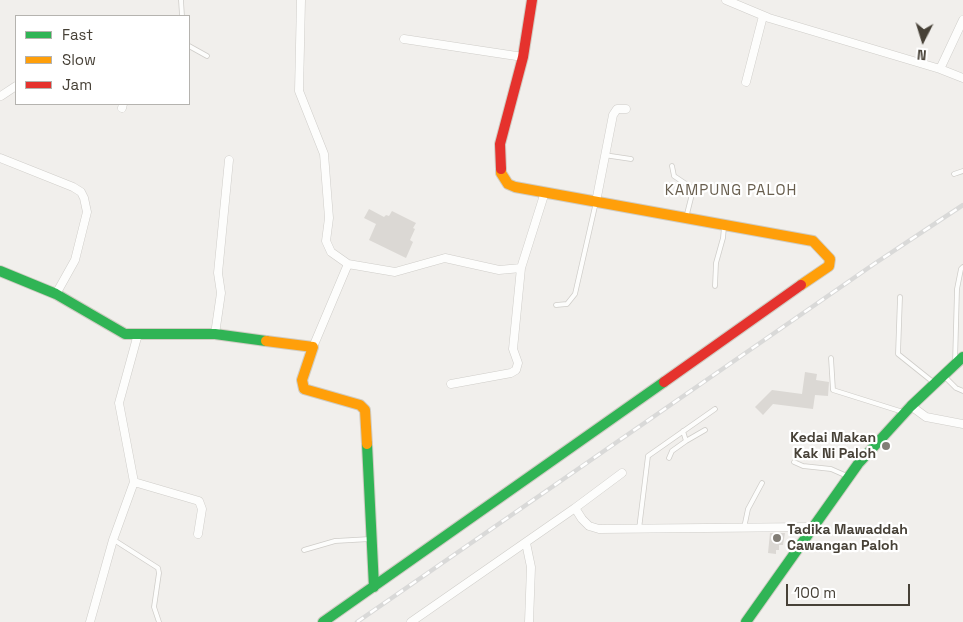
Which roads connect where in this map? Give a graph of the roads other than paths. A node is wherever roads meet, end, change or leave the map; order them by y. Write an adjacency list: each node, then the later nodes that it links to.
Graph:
1 (181, 0): 5 (lane)
2 (301, 0): 29 (street)
3 (532, 0): 11 (street)
4 (726, 0): 6 (street)
5 (182, 15)
6 (763, 16): 12 (street); 14 (street)
7 (963, 20): 12 (street)
8 (404, 39): 11 (street)
9 (190, 47): 10 (lane)
10 (207, 56)
11 (523, 57): 25 (street)
12 (940, 69): 13 (street)
13 (963, 78)
14 (746, 82)
15 (15, 87): 16 (street)
16 (0, 96)
17 (626, 109): 18 (street)
18 (604, 155): 21 (lane); 26 (street)
19 (0, 158): 34 (street)
20 (229, 160): 38 (street)
21 (631, 160)
22 (672, 166): 27 (lane)
23 (963, 171): 24 (lane)
24 (954, 174)
25 (545, 192): 26 (street); 31 (street)
26 (596, 202): 27 (street); 36 (lane)
27 (686, 218): 28 (street)
28 (724, 225): 33 (lane); 68 (street)
29 (348, 264): 31 (street); 39 (street)
30 (963, 267): 42 (lane)
31 (521, 268): 44 (street)
32 (0, 271): 34 (street)
33 (716, 286)
34 (56, 294): 37 (street)
35 (900, 297): 45 (lane)
36 (556, 305)
37 (138, 334): 38 (street); 57 (street)
38 (215, 334): 39 (street)
39 (313, 347): 64 (street)
40 (963, 357): 42 (street)
41 (831, 358): 48 (lane)
42 (954, 365): 43 (street)
43 (943, 376): 45 (street); 46 (lane)
44 (451, 384)
45 (934, 384): 48 (street)
46 (963, 390)
47 (715, 409): 51 (lane)
48 (908, 409): 49 (street); 56 (street)
49 (963, 424)
50 (705, 430): 52 (lane)
51 (682, 431): 52 (lane); 62 (lane)
52 (686, 440): 53 (lane)
53 (669, 458)
54 (794, 462): 56 (lane)
55 (622, 473): 59 (street)
56 (849, 477): 60 (street)
57 (134, 482): 63 (street); 65 (street)
58 (762, 483): 61 (lane)
59 (575, 508): 62 (street); 66 (street)
60 (812, 527): 61 (street); 74 (street)
61 (744, 528): 62 (street)
62 (639, 529)
63 (198, 534)
64 (370, 539): 67 (lane); 68 (street)
65 (114, 540): 69 (street); 70 (lane)
66 (526, 543): 72 (street); 73 (street)
67 (304, 550)
68 (374, 587): 71 (street)
69 (90, 622)
70 (160, 622)
71 (323, 622)
72 (411, 622)
73 (529, 622)
74 (746, 622)

